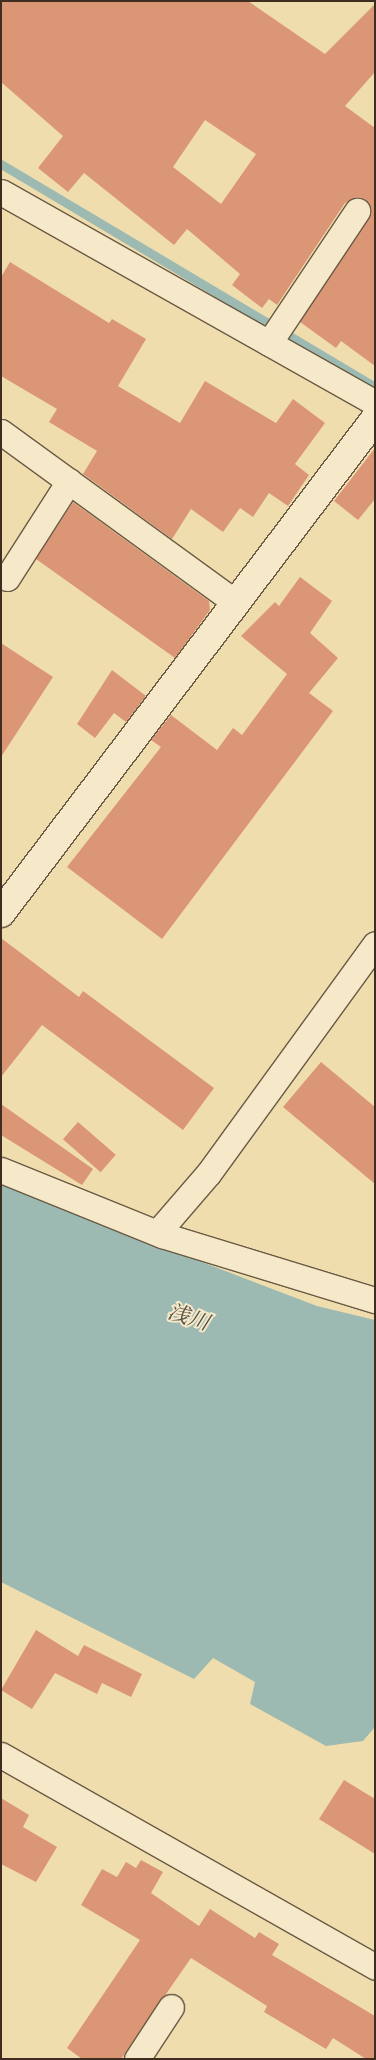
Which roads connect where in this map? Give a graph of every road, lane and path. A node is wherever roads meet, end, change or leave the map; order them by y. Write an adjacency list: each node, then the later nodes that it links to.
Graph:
1 (1, 192): 3 (street)
2 (357, 211): 3 (street)
3 (270, 343): 4 (street)
4 (375, 403)
5 (375, 419): 9 (street)
6 (1, 432): 7 (street)
7 (69, 481): 8 (street); 9 (street)
8 (7, 578)
9 (236, 602): 10 (street)
10 (1, 913)
11 (375, 944): 13 (street)
12 (1, 1170): 13 (street)
13 (157, 1233): 14 (street)
14 (375, 1300)
15 (1, 1755): 16 (street)
16 (375, 1967)
17 (171, 2007): 18 (street)
18 (137, 2059)

